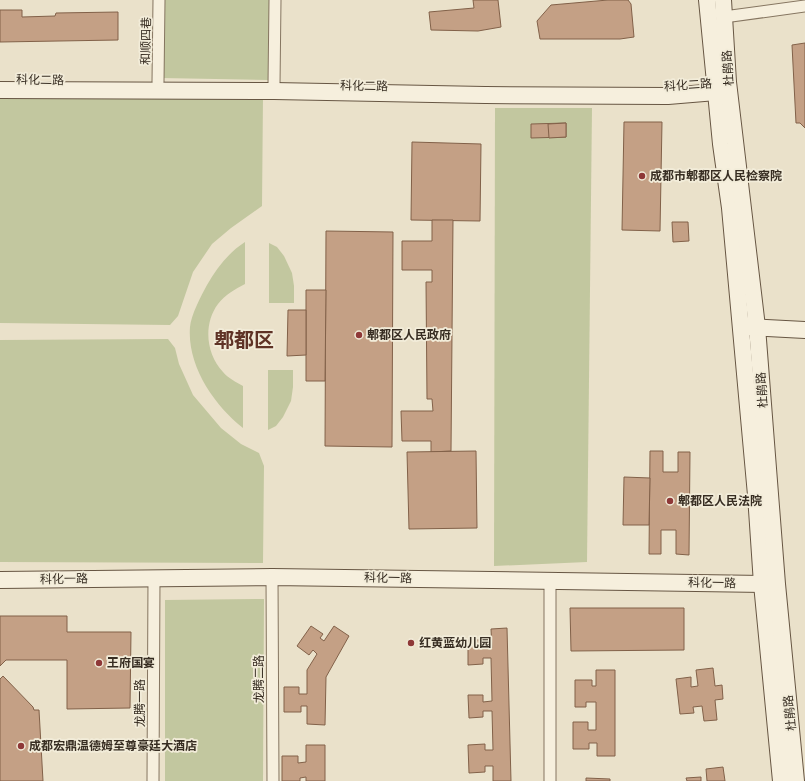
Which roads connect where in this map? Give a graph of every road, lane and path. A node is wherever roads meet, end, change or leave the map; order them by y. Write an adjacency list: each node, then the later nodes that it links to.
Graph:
1 (159, 0): 8 (street, 和顺四巷)
2 (275, 0): 9 (street)
3 (707, 0): 10 (street, 杜鹃路)
4 (722, 0): 6 (street, 杜鹃路)
5 (805, 6): 6 (street)
6 (724, 17): 10 (street, 杜鹃路)
7 (0, 80): 8 (street, 科化二路)
8 (158, 82): 9 (street, 科化二路)
9 (274, 84): 10 (street, 科化二路)
10 (719, 86): 11 (street); 12 (street, 杜鹃路); 13 (street, 杜鹃路)
11 (0, 90)
12 (741, 326): 13 (street); 19 (street, 杜鹃路)
13 (757, 327): 14 (street); 19 (street, 杜鹃路)
14 (805, 330)
15 (272, 577): 16 (street, 科化一路); 18 (street, 科化一路); 21 (street, 龙腾二路)
16 (154, 578): 17 (street, 科化一路); 20 (street, 龙腾一路)
17 (0, 580)
18 (550, 580): 19 (street, 科化一路); 22 (street)
19 (770, 584): 23 (street, 杜鹃路); 24 (street, 杜鹃路)
20 (153, 781)
21 (273, 781)
22 (550, 781)
23 (781, 781)
24 (796, 781)

